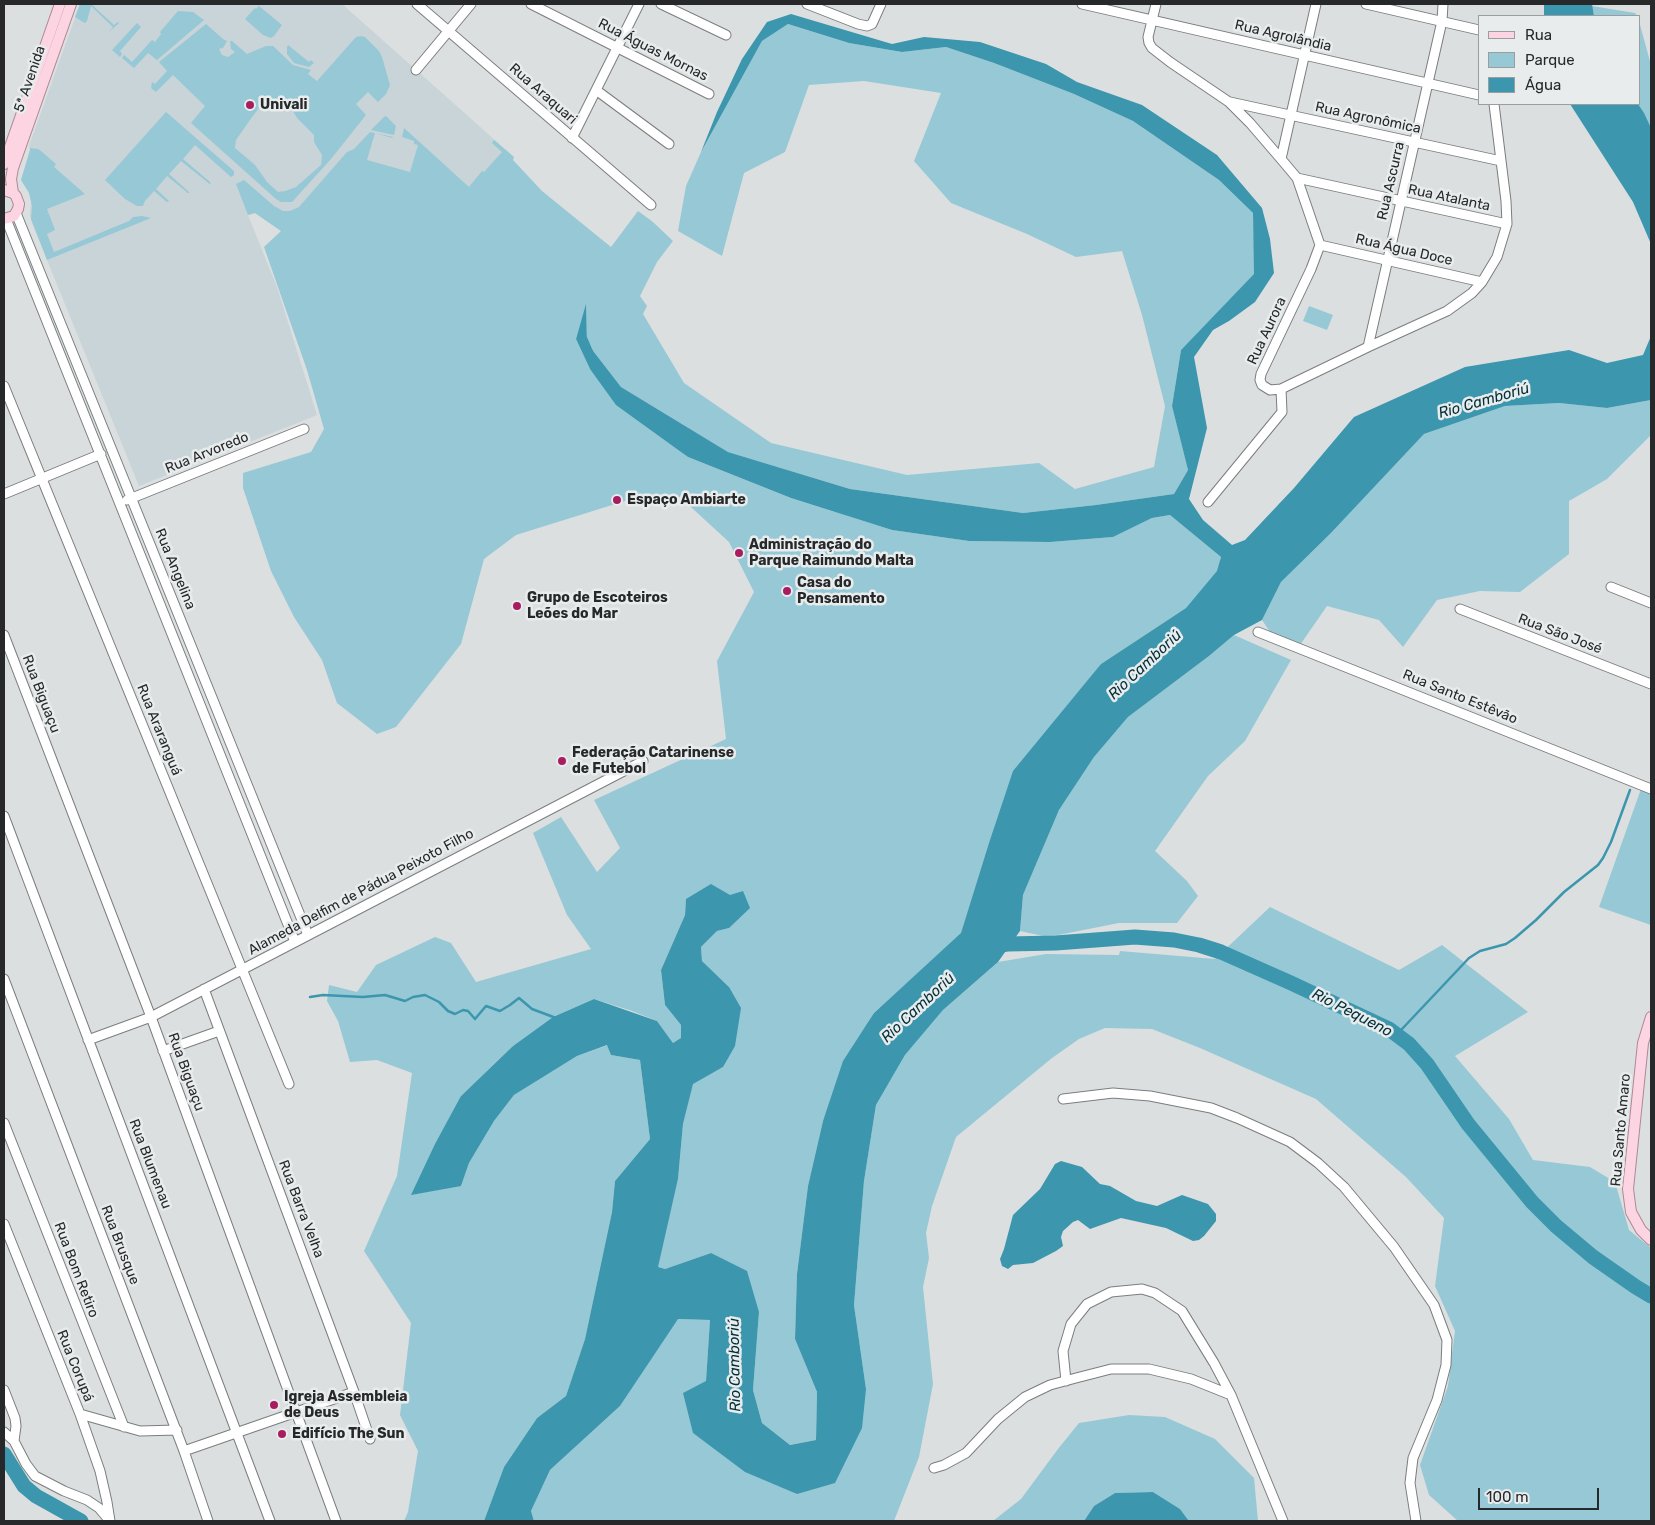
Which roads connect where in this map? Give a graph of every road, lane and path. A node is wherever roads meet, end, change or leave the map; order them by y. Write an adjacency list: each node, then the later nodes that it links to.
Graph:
1 (60, 4): 35 (main road, 5ª Avenida)
2 (71, 4): 37 (main road, 5ª Avenida)
3 (417, 4): 18 (street, Rua Araquari)
4 (471, 4): 18 (street)
5 (531, 4): 20 (street, Rua Águas Mornas)
6 (639, 4): 20 (street)
7 (661, 4): 19 (street)
8 (807, 4): 9 (street)
9 (881, 4)
10 (1082, 4): 15 (street, Rua Agrolândia)
11 (1156, 4): 15 (street)
12 (1316, 4): 21 (street)
13 (1366, 4): 16 (street)
14 (1443, 4): 16 (street, Rua Ascurra)
15 (1152, 20): 21 (street, Rua Agrolândia); 27 (street)
16 (1442, 21): 17 (street); 23 (street, Rua Ascurra)
17 (1478, 30)
18 (448, 31): 22 (street); 30 (street, Rua Araquari)
19 (726, 36)
20 (617, 47): 24 (street); 25 (street, Rua Águas Mornas)
21 (1305, 55): 23 (street, Rua Agrolândia); 29 (street)
22 (416, 70)
23 (1428, 83): 26 (street, Rua Agrolândia); 31 (street, Rua Ascurra)
24 (596, 90): 30 (street); 32 (street)
25 (709, 94)
26 (1478, 95)
27 (1229, 102): 29 (street, Rua Agronômica); 33 (street)
28 (1494, 105): 34 (street)
29 (1291, 115): 31 (street, Rua Agronômica); 33 (street)
30 (572, 138): 39 (street, Rua Araquari)
31 (1414, 143): 34 (street, Rua Agronômica); 38 (street, Rua Ascurra)
32 (669, 144)
33 (1281, 159): 36 (street)
34 (1501, 161): 42 (street)
35 (4, 164)
36 (1297, 178): 38 (street, Rua Atalanta); 43 (street)
37 (9, 191): 40 (main road, 5ª Avenida)
38 (1401, 201): 42 (street, Rua Atalanta); 44 (street, Rua Ascurra)
39 (651, 205)
40 (16, 213): 41 (main road); 53 (street, Rua Angelina)
41 (5, 219): 50 (street, Rua Angelina)
42 (1507, 224): 45 (street)
43 (1320, 245): 44 (street, Rua Água Doce); 48 (street, Rua Aurora)
44 (1387, 261): 45 (street, Rua Água Doce); 46 (street, Rua Ascurra)
45 (1482, 282): 46 (street)
46 (1368, 347): 48 (street)
47 (4, 386): 51 (street, Rua Araranguá)
48 (1281, 389): 54 (street)
49 (304, 430): 53 (street, Rua Arvoredo)
50 (100, 454): 51 (street); 55 (street, Rua Angelina)
51 (42, 478): 52 (street); 69 (street, Rua Araranguá)
52 (4, 494)
53 (131, 498): 55 (street, Rua Arvoredo); 59 (street, Rua Angelina)
54 (1208, 502)
55 (120, 503): 60 (street, Rua Angelina)
56 (1611, 587): 57 (street)
57 (1651, 603)
58 (1460, 609): 63 (street, Rua São José)
59 (177, 612): 60 (street); 67 (street, Rua Angelina)
60 (165, 616): 68 (street, Rua Angelina)
61 (1258, 632): 65 (street, Rua Santo Estêvão)
62 (4, 635): 72 (street, Rua Biguaçu)
63 (1651, 684)
64 (642, 761): 67 (street, Alameda Delfim de Pádua Peixoto Filho)
65 (1651, 788)
66 (4, 816): 75 (street, Rua Blumenau)
67 (308, 935): 68 (street, Alameda Delfim de Pádua Peixoto Filho)
68 (295, 942): 69 (street, Alameda Delfim de Pádua Peixoto Filho)
69 (242, 969): 71 (street, Alameda Delfim de Pádua Peixoto Filho); 77 (street, Rua Araranguá)
70 (4, 979): 89 (street, Rua Brusque)
71 (204, 989): 72 (street, Alameda Delfim de Pádua Peixoto Filho); 74 (street, Rua Barra Velha)
72 (151, 1017): 75 (street, Alameda Delfim de Pádua Peixoto Filho); 76 (street, Rua Biguaçu)
73 (1651, 1017): 81 (main road, Rua Santo Amaro)
74 (219, 1031): 76 (street); 84 (street, Rua Barra Velha)
75 (88, 1040): 91 (street, Rua Blumenau)
76 (163, 1051): 86 (street, Rua Biguaçu)
77 (289, 1084)
78 (1063, 1099): 101 (street)
79 (4, 1123): 88 (street, Rua Bom Retiro)
80 (4, 1224): 87 (street, Rua Corupá)
81 (1651, 1240)
82 (1066, 1381): 85 (street); 85 (street); 95 (street)
83 (4, 1390): 93 (street)
84 (354, 1392): 86 (street); 92 (street, Rua Barra Velha)
85 (1231, 1395): 100 (street)
86 (296, 1412): 91 (street); 99 (street, Rua Biguaçu)
87 (80, 1414): 88 (street); 96 (street, Rua Corupá)
88 (124, 1428): 89 (street)
89 (176, 1430): 94 (street, Rua Brusque)
90 (4, 1432): 93 (street)
91 (237, 1433): 94 (street); 98 (street, Rua Blumenau)
92 (370, 1439)
93 (14, 1441): 96 (street)
94 (184, 1451): 97 (street, Rua Brusque)
95 (934, 1468)
96 (110, 1521)
97 (208, 1521)
98 (270, 1521)
99 (336, 1521)
100 (1283, 1521)
101 (1416, 1521)

